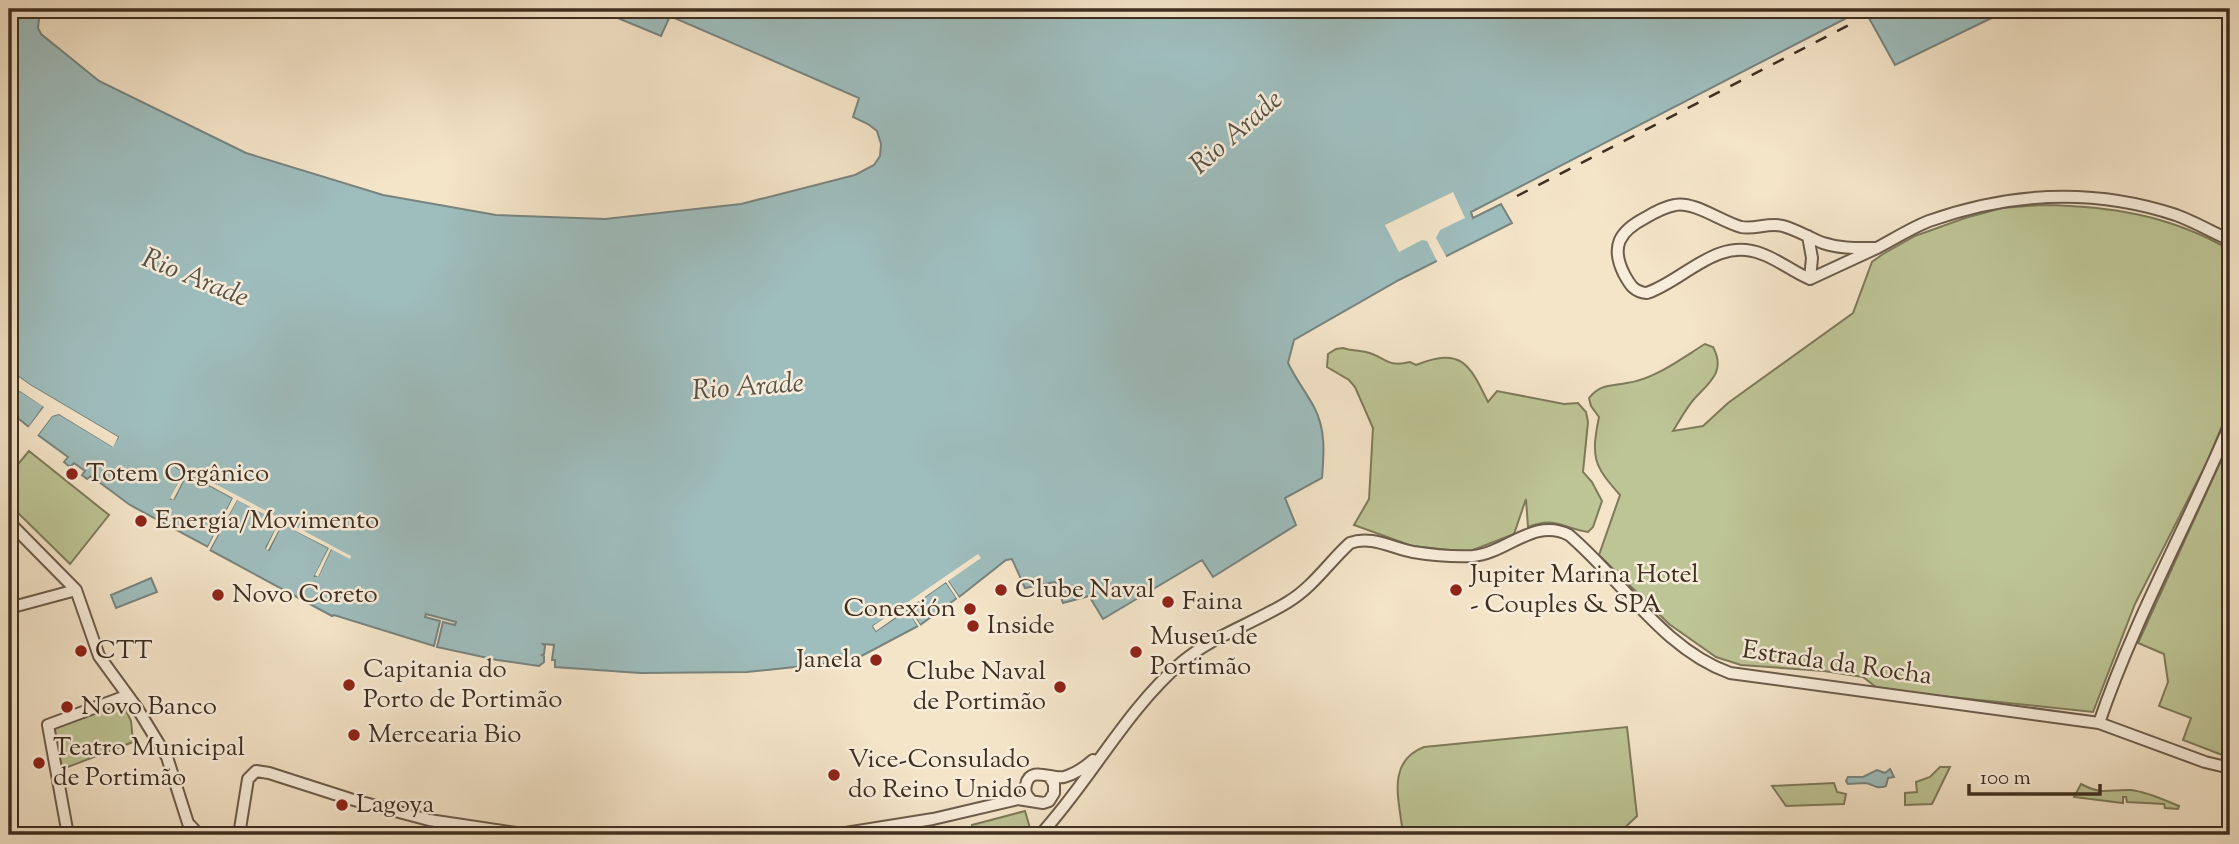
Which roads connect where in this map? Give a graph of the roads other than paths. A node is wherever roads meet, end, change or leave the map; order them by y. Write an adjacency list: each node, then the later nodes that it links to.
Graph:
1 (1808, 236): 3 (street); 4 (street); 4 (street)
2 (2228, 239): 3 (street)
3 (1877, 248): 4 (street)
4 (1810, 279)
5 (2230, 424): 10 (street)
6 (9, 522): 7 (street)
7 (76, 590): 8 (street); 9 (street)
8 (9, 608)
9 (127, 696): 19 (street); 20 (street)
10 (2099, 723): 11 (street, Estrada da Rocha); 13 (street, Estrada da Rocha)
11 (1111, 744): 12 (street); 14 (street)
12 (1094, 766): 15 (street); 17 (street)
13 (2230, 768)
14 (1049, 776): 15 (street); 16 (street)
15 (1053, 794): 16 (street); 17 (street)
16 (1031, 800): 23 (street)
17 (1048, 826): 24 (street)
18 (461, 831): 21 (street); 22 (street)
19 (68, 835)
20 (199, 835)
21 (239, 835)
22 (530, 835)
23 (833, 835)
24 (1040, 835)

